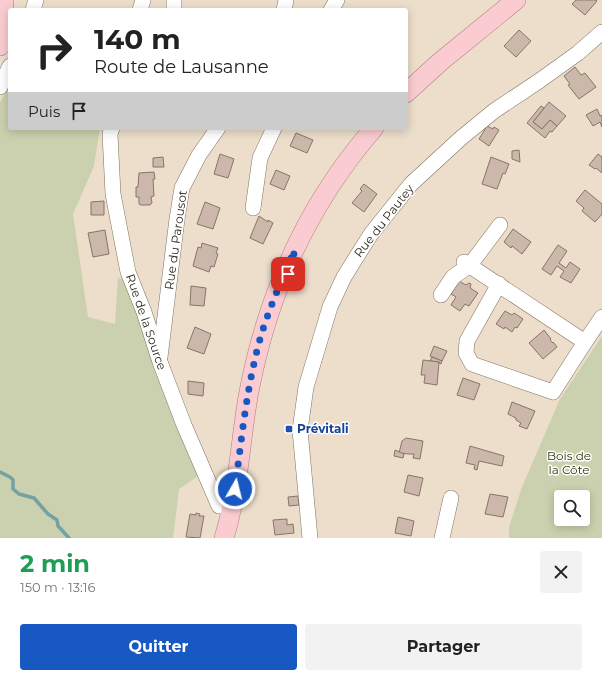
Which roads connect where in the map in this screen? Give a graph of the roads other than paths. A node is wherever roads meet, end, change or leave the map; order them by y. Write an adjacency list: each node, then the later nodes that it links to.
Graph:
1 (4, 0): 4 (main road)
2 (516, 0): 7 (main road)
3 (602, 32): 25 (street, Rue du Pautey)
4 (0, 46)
5 (8, 70): 6 (street)
6 (0, 86)
7 (408, 91)
8 (111, 130): 20 (street, Rue de la Source)
9 (217, 130): 20 (street, Rue du Parousot)
10 (273, 130): 12 (street)
11 (372, 130): 14 (main road)
12 (253, 208)
13 (500, 225): 15 (street)
14 (295, 250): 23 (main road); 24 (main road)
15 (467, 264): 16 (street); 17 (street)
16 (499, 284): 19 (street); 19 (street)
17 (441, 295)
18 (602, 317): 19 (street)
19 (585, 342)
20 (160, 362): 22 (street, Rue de la Source)
21 (452, 498): 26 (street)
22 (219, 506)
23 (224, 538)
24 (236, 538)
25 (310, 538)
26 (442, 538)

